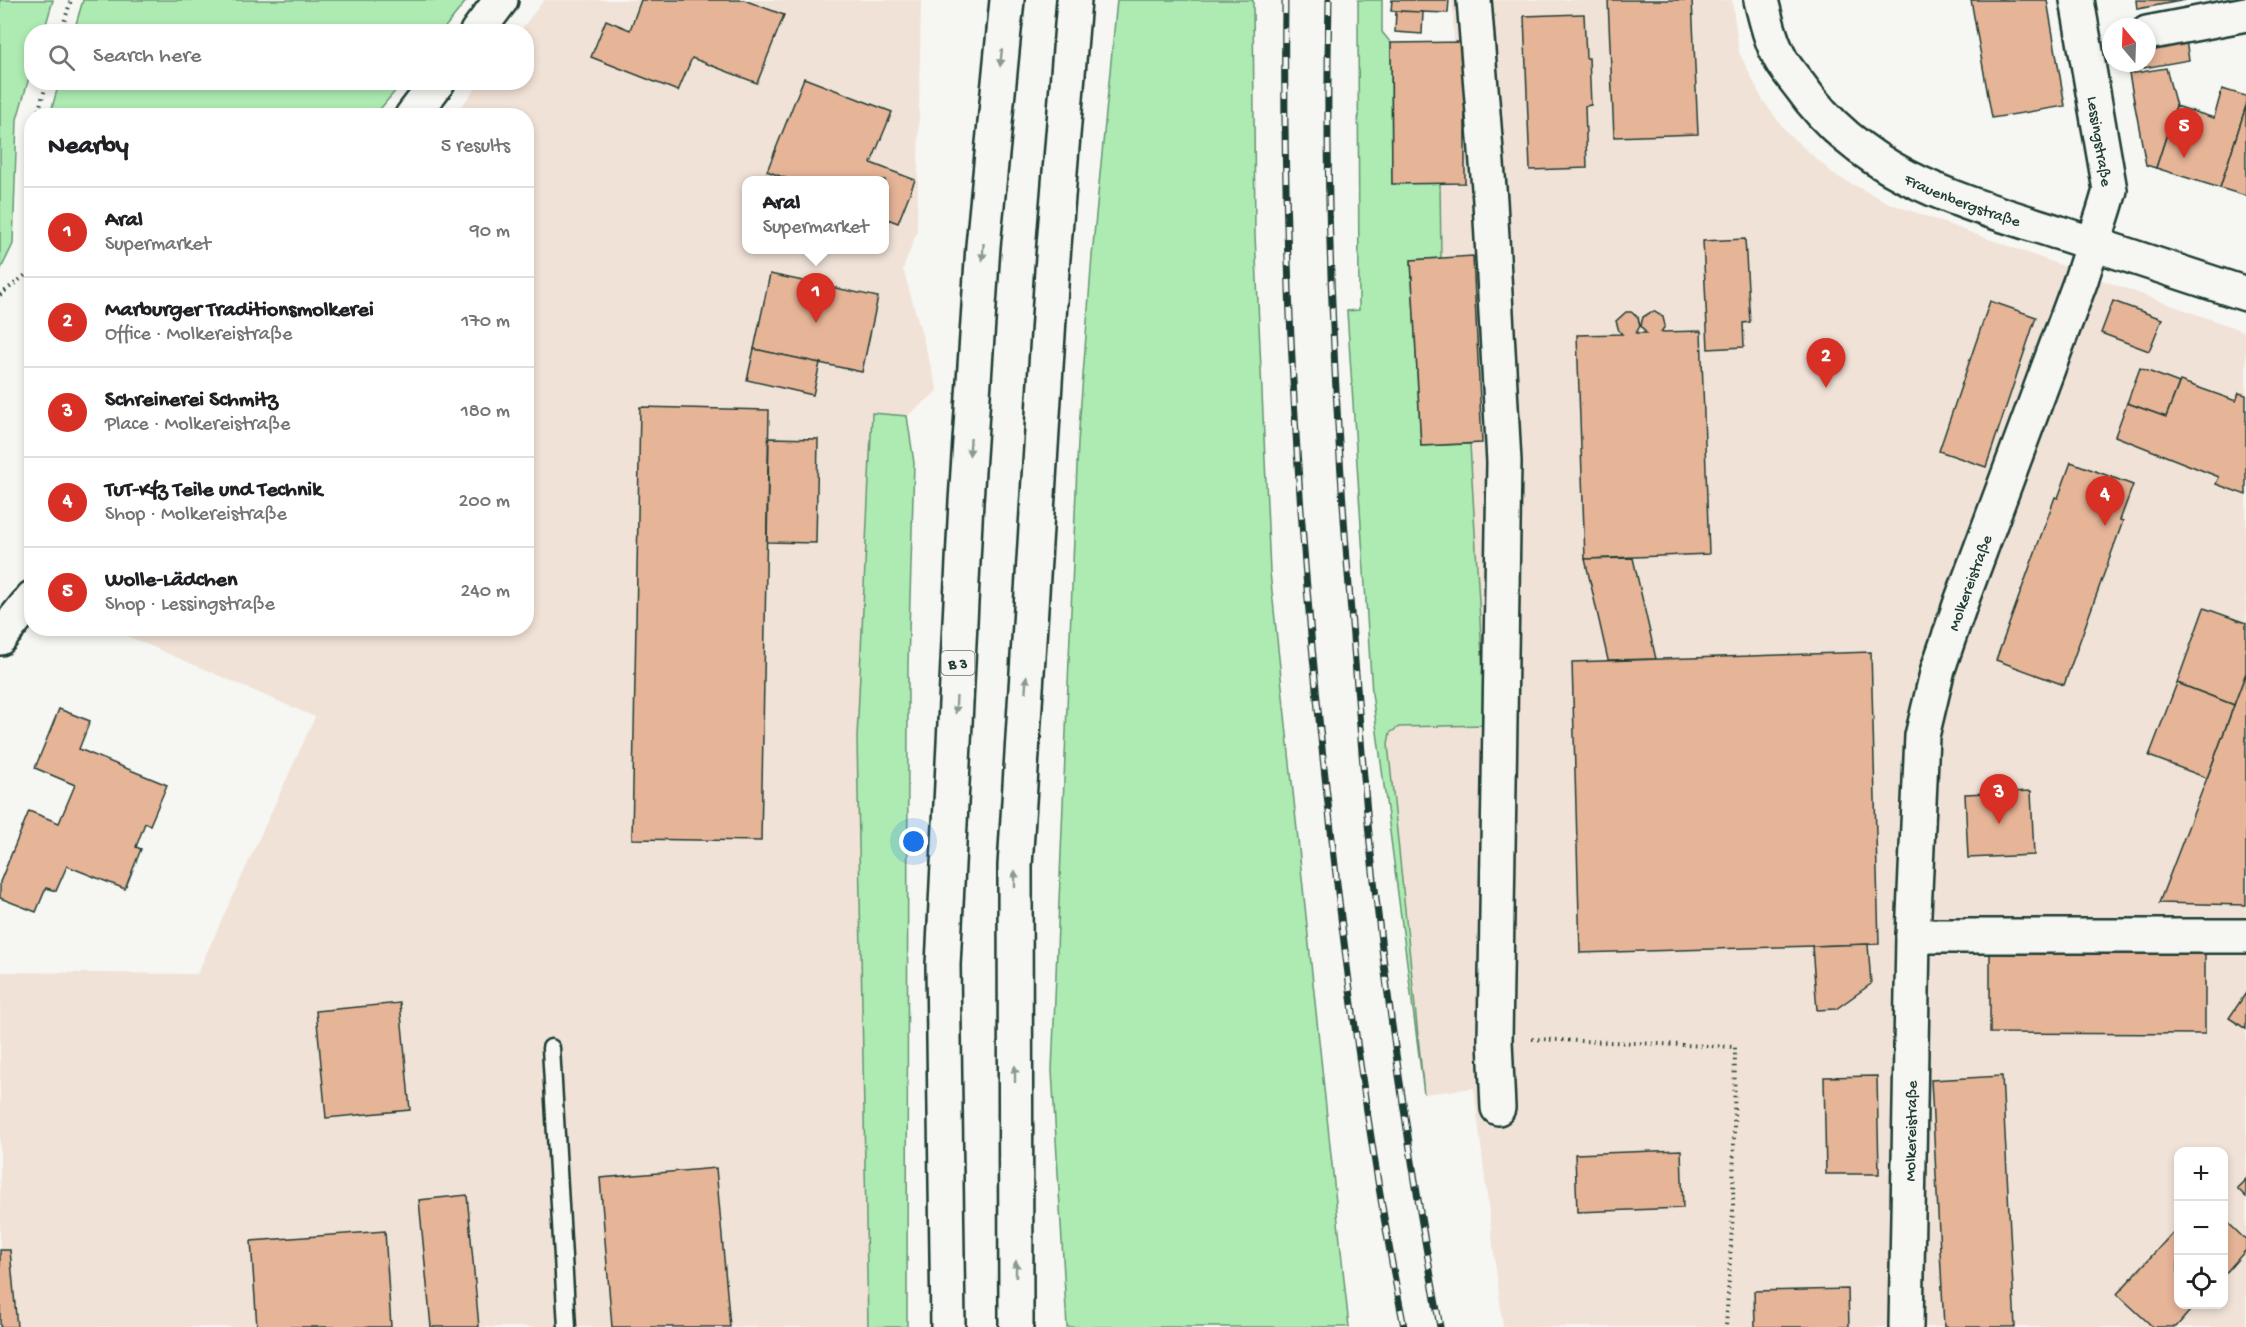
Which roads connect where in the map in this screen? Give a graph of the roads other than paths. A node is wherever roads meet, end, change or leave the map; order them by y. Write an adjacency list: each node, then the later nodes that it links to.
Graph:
1 (501, 0): 8 (main road)
2 (1007, 0): 22 (main road, B 3, one-way to 22)
3 (1074, 0): 23 (main road, one-way to 3)
4 (1474, 0): 20 (main road)
5 (1761, 0): 13 (main road, Frauenbergstraße)
6 (2077, 0): 10 (main road, Lessingstraße)
7 (2246, 14): 9 (main road)
8 (483, 24)
9 (2156, 31)
10 (2098, 42): 13 (main road, Lessingstraße)
11 (432, 90): 12 (main road)
12 (418, 108)
13 (2092, 244): 14 (main road, Frauenbergstraße); 17 (main road, Molkereistraße)
14 (2246, 294)
15 (24, 608): 16 (main road)
16 (0, 638)
17 (1913, 936): 18 (main road); 24 (main road, Molkereistraße)
18 (2246, 936)
19 (551, 1048): 21 (lane)
20 (1498, 1108)
21 (567, 1327)
22 (948, 1327)
23 (1016, 1327)
24 (1906, 1327)

